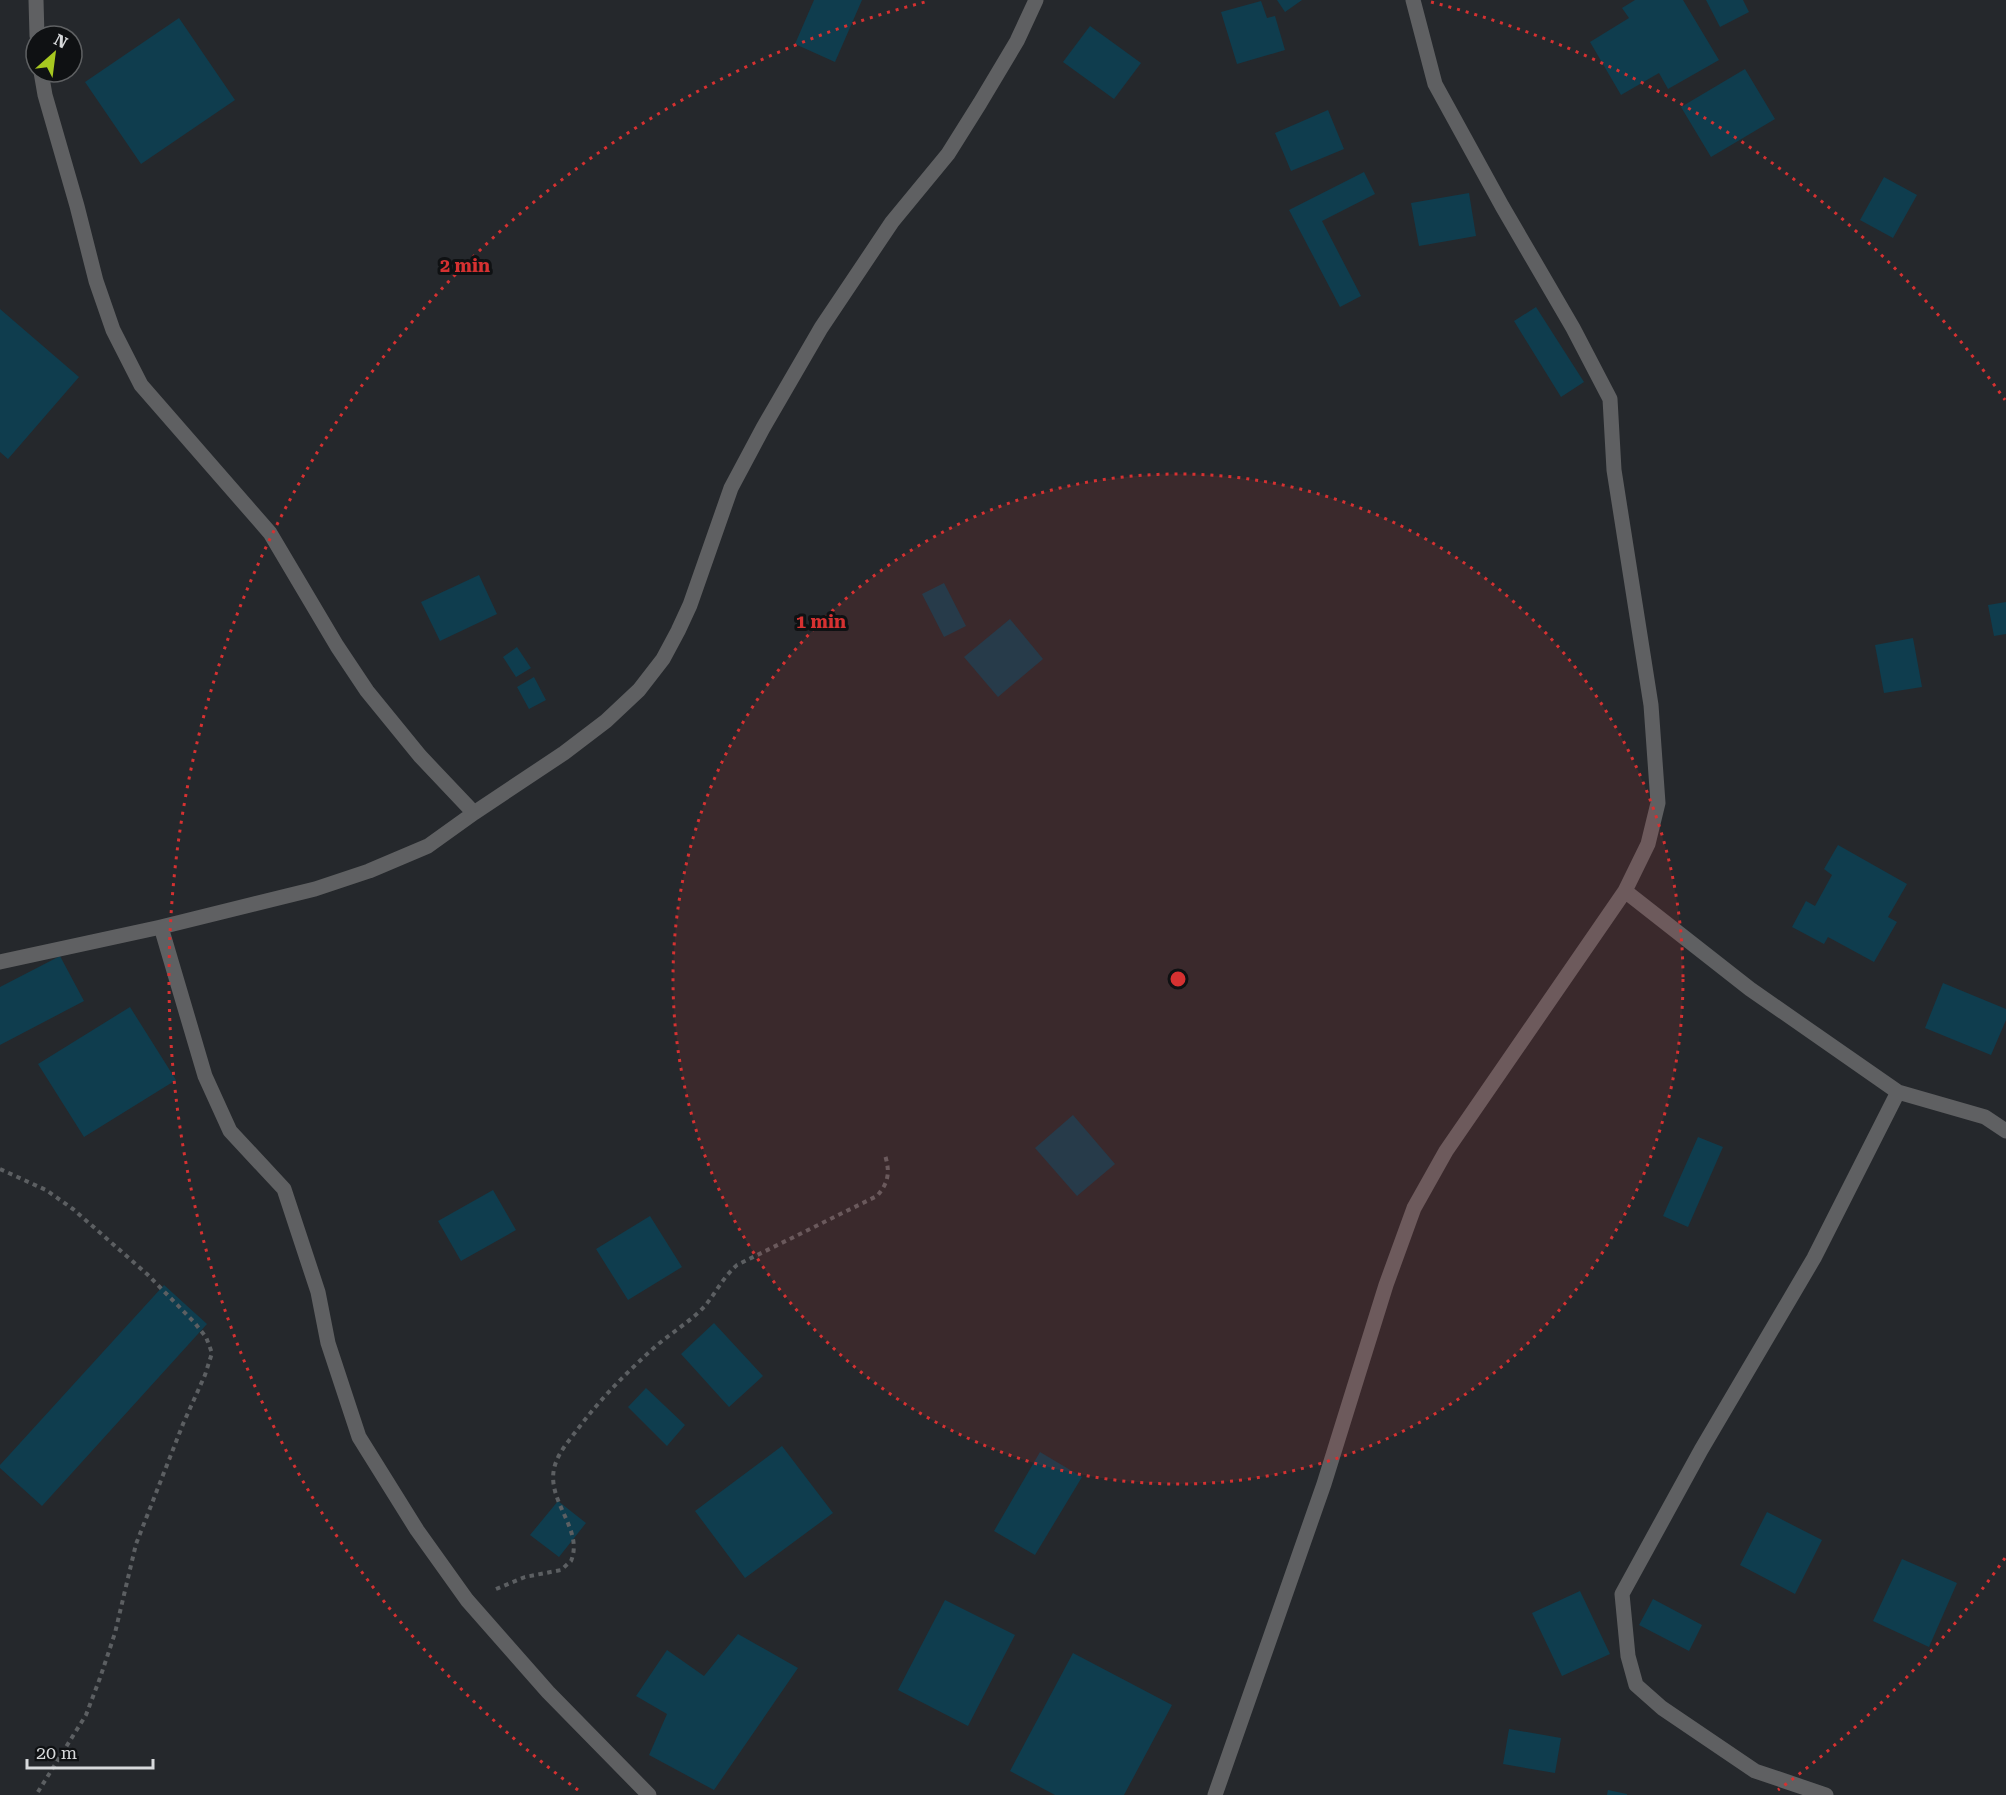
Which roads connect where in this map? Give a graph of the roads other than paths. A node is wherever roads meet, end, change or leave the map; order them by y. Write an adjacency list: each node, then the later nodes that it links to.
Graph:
1 (36, 0): 4 (street)
2 (1036, 0): 6 (street)
3 (1413, 0): 7 (street)
4 (37, 24)
5 (43, 84): 6 (street)
6 (474, 813): 8 (street)
7 (1625, 891): 10 (street); 13 (street)
8 (161, 927): 9 (street); 12 (street)
9 (0, 962)
10 (1898, 1092): 11 (street); 14 (street)
11 (2006, 1131)
12 (649, 1795)
13 (1215, 1795)
14 (1826, 1795)

